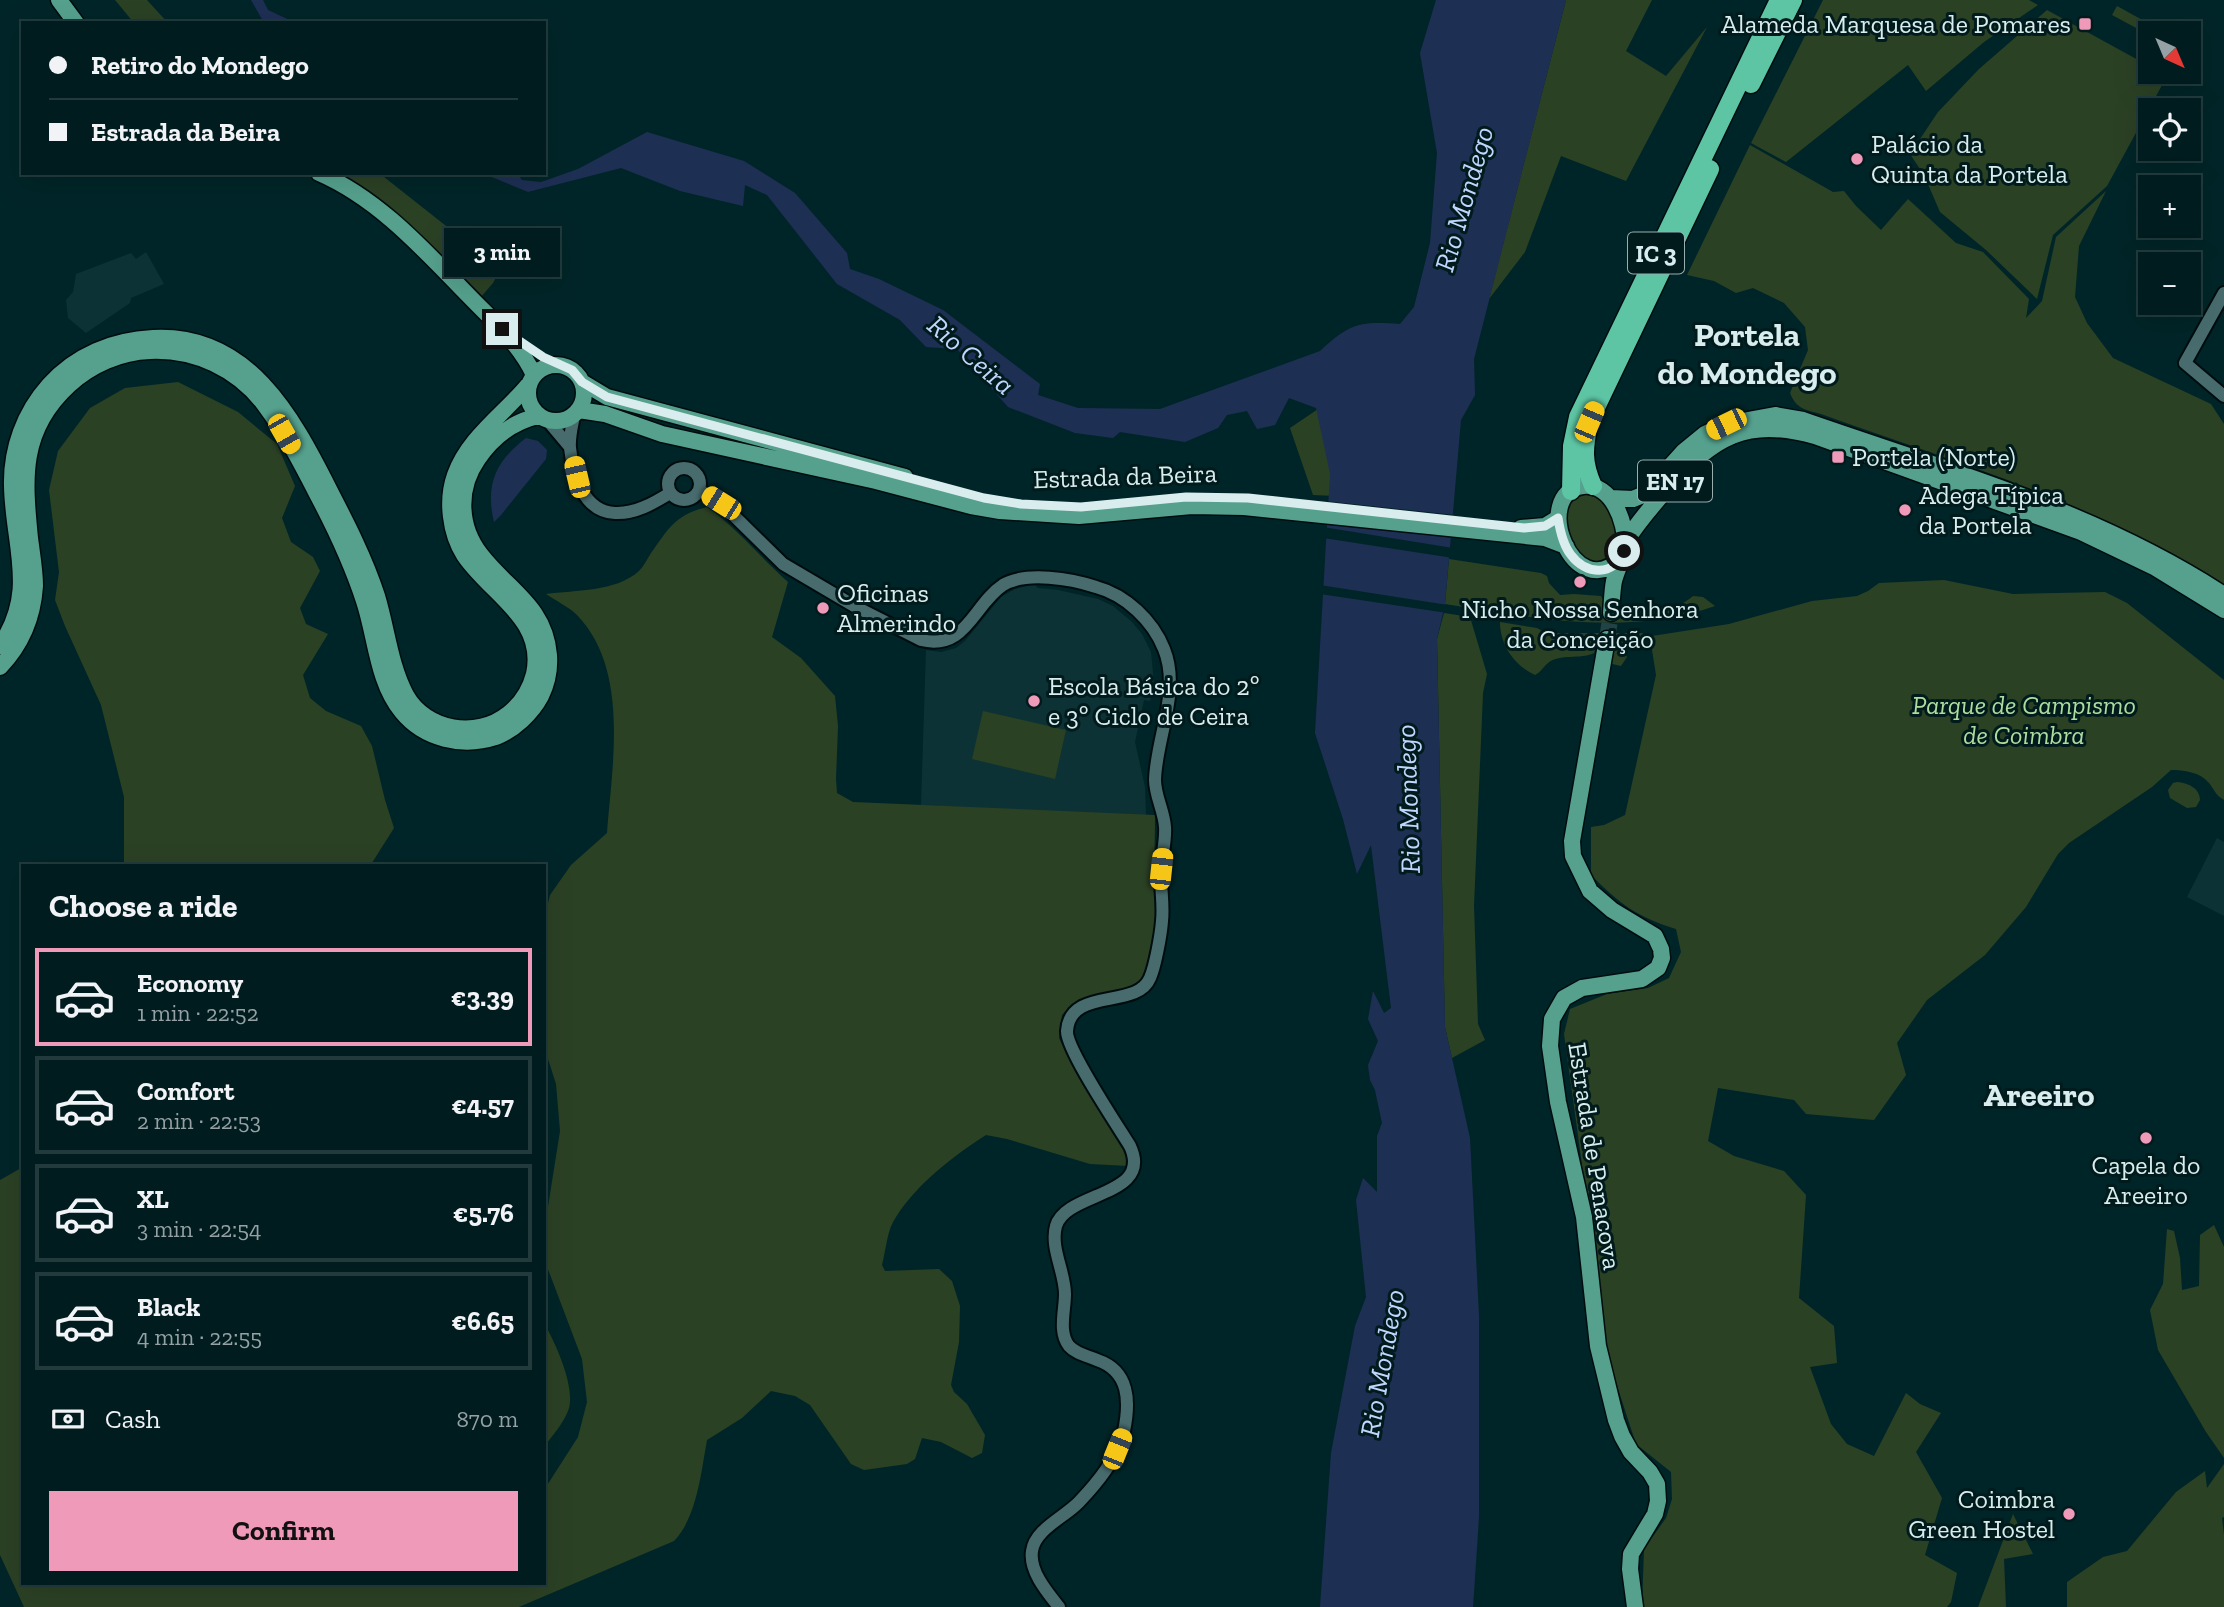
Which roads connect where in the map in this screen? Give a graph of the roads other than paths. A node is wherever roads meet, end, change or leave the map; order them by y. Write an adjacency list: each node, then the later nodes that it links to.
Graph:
1 (59, 0): 4 (main road)
2 (1779, 0): 17 (highway, IC 3)
3 (1793, 0): 15 (highway, IC 3)
4 (75, 21)
5 (323, 175): 7 (main road)
6 (2224, 293): 11 (street)
7 (502, 329): 8 (main road); 9 (main road)
8 (558, 365): 9 (main road); 10 (main road)
9 (531, 380): 13 (main road); 31 (main road)
10 (582, 382): 12 (main road); 20 (main road, Estrada da Beira)
11 (2224, 396)
12 (576, 413): 13 (main road); 14 (street); 20 (main road, Estrada da Beira)
13 (543, 418): 14 (street); 32 (main road)
14 (569, 446): 18 (street)
15 (1593, 486): 17 (main road); 19 (main road)
16 (699, 490): 18 (street); 18 (street); 33 (street)
17 (1571, 491): 21 (main road)
18 (670, 493)
19 (1610, 498): 24 (main road); 27 (main road, EN 17)
20 (1246, 502): 22 (main road, Estrada da Beira)
21 (1558, 518): 22 (main road, Estrada da Beira); 23 (main road)
22 (1524, 532): 23 (main road, Estrada da Beira)
23 (1566, 546): 25 (main road)
24 (1623, 551): 25 (main road); 26 (main road); 28 (main road, EN 17)
25 (1591, 570): 26 (main road)
26 (1612, 594): 29 (main road)
27 (2224, 595)
28 (2224, 610)
29 (1611, 612)
30 (1607, 639): 34 (main road, Estrada de Penacova)
31 (0, 646)
32 (0, 667)
33 (1059, 1607)
34 (1635, 1607)

